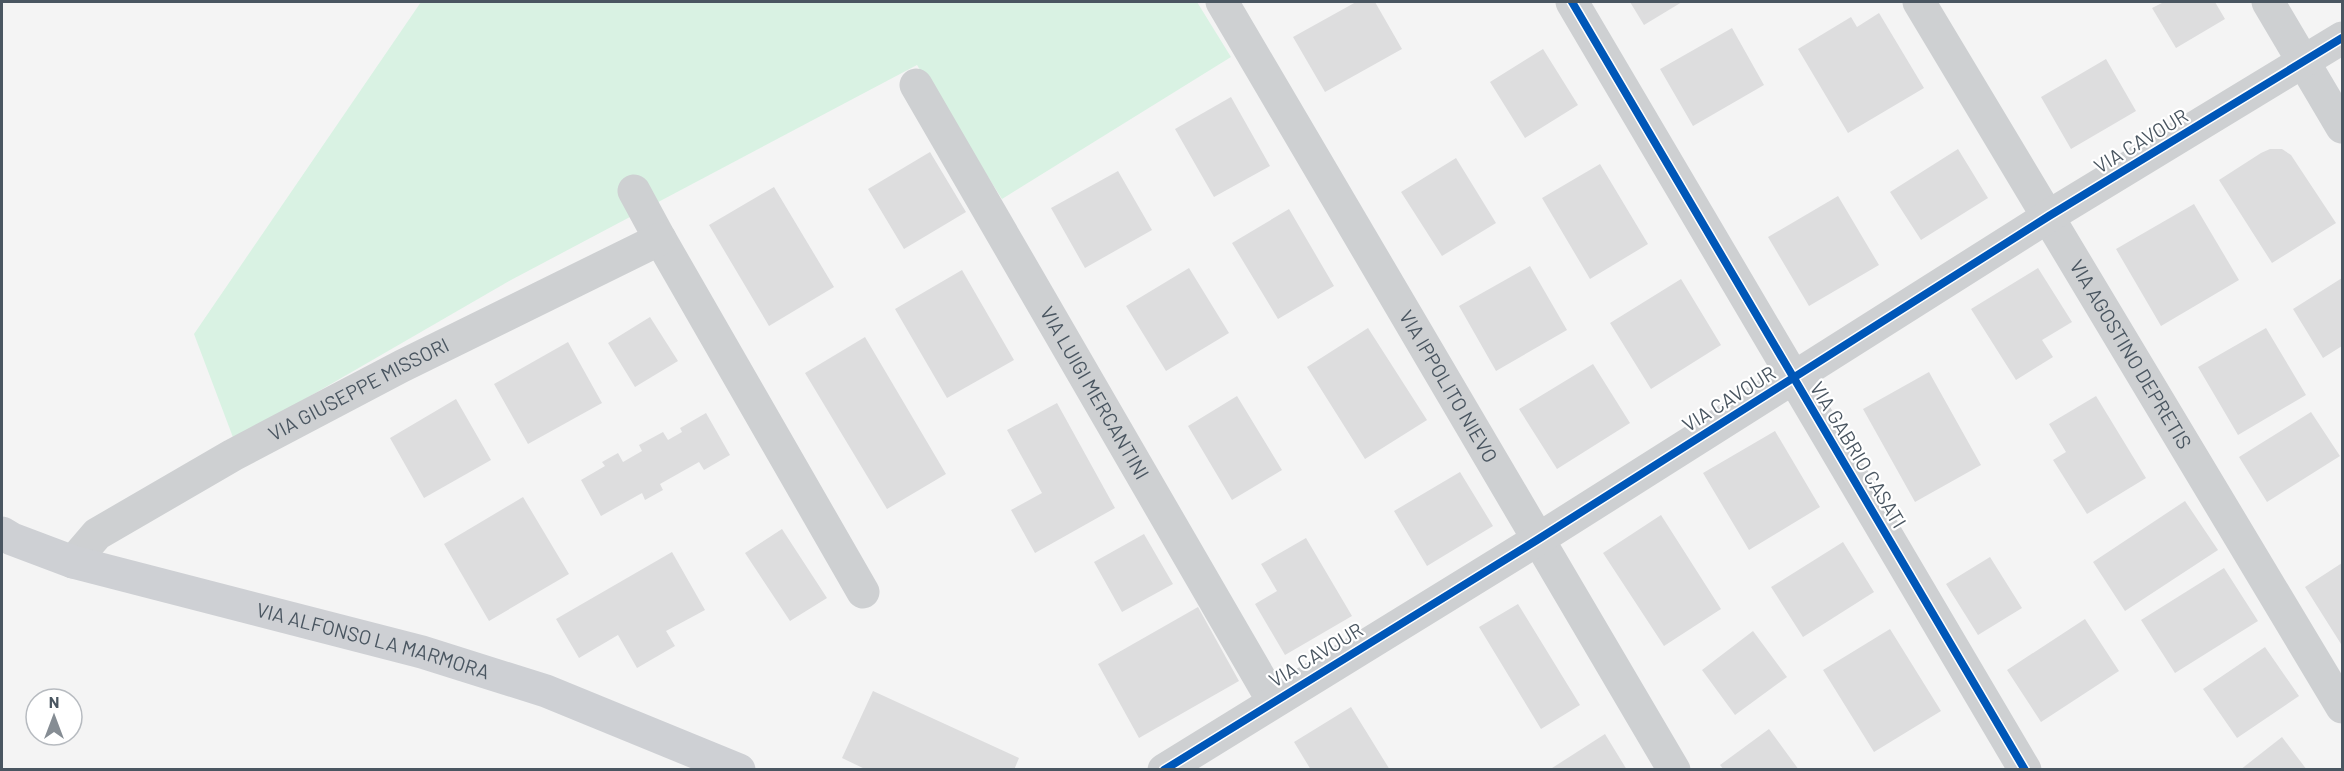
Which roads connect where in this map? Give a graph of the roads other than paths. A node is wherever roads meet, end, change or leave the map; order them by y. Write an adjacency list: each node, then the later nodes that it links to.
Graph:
1 (1222, 2): 14 (street, VIA IPPOLITO NIEVO)
2 (1572, 2): 12 (street, VIA GABRIO CASATI)
3 (1919, 2): 10 (street, VIA AGOSTINO DEPRETIS)
4 (2268, 2): 6 (street)
5 (2343, 38): 6 (street, VIA CAVOUR)
6 (2305, 62): 8 (street); 10 (street, VIA CAVOUR)
7 (916, 85): 17 (street, VIA LUIGI MERCANTINI)
8 (2343, 127)
9 (634, 191): 11 (street)
10 (2049, 216): 12 (street, VIA CAVOUR); 18 (street, VIA AGOSTINO DEPRETIS)
11 (660, 239): 15 (street, VIA GIUSEPPE MISSORI); 16 (street)
12 (1793, 378): 14 (street, VIA CAVOUR); 22 (street, VIA GABRIO CASATI)
13 (2, 533): 15 (street, VIA ALFONSO LA MARMORA)
14 (1537, 540): 17 (street, VIA CAVOUR); 21 (street, VIA IPPOLITO NIEVO)
15 (73, 562): 19 (street, VIA ALFONSO LA MARMORA)
16 (863, 592)
17 (1273, 701): 20 (street, VIA CAVOUR)
18 (2343, 707)
19 (739, 770)
20 (1164, 770)
21 (1674, 770)
22 (2025, 770)

